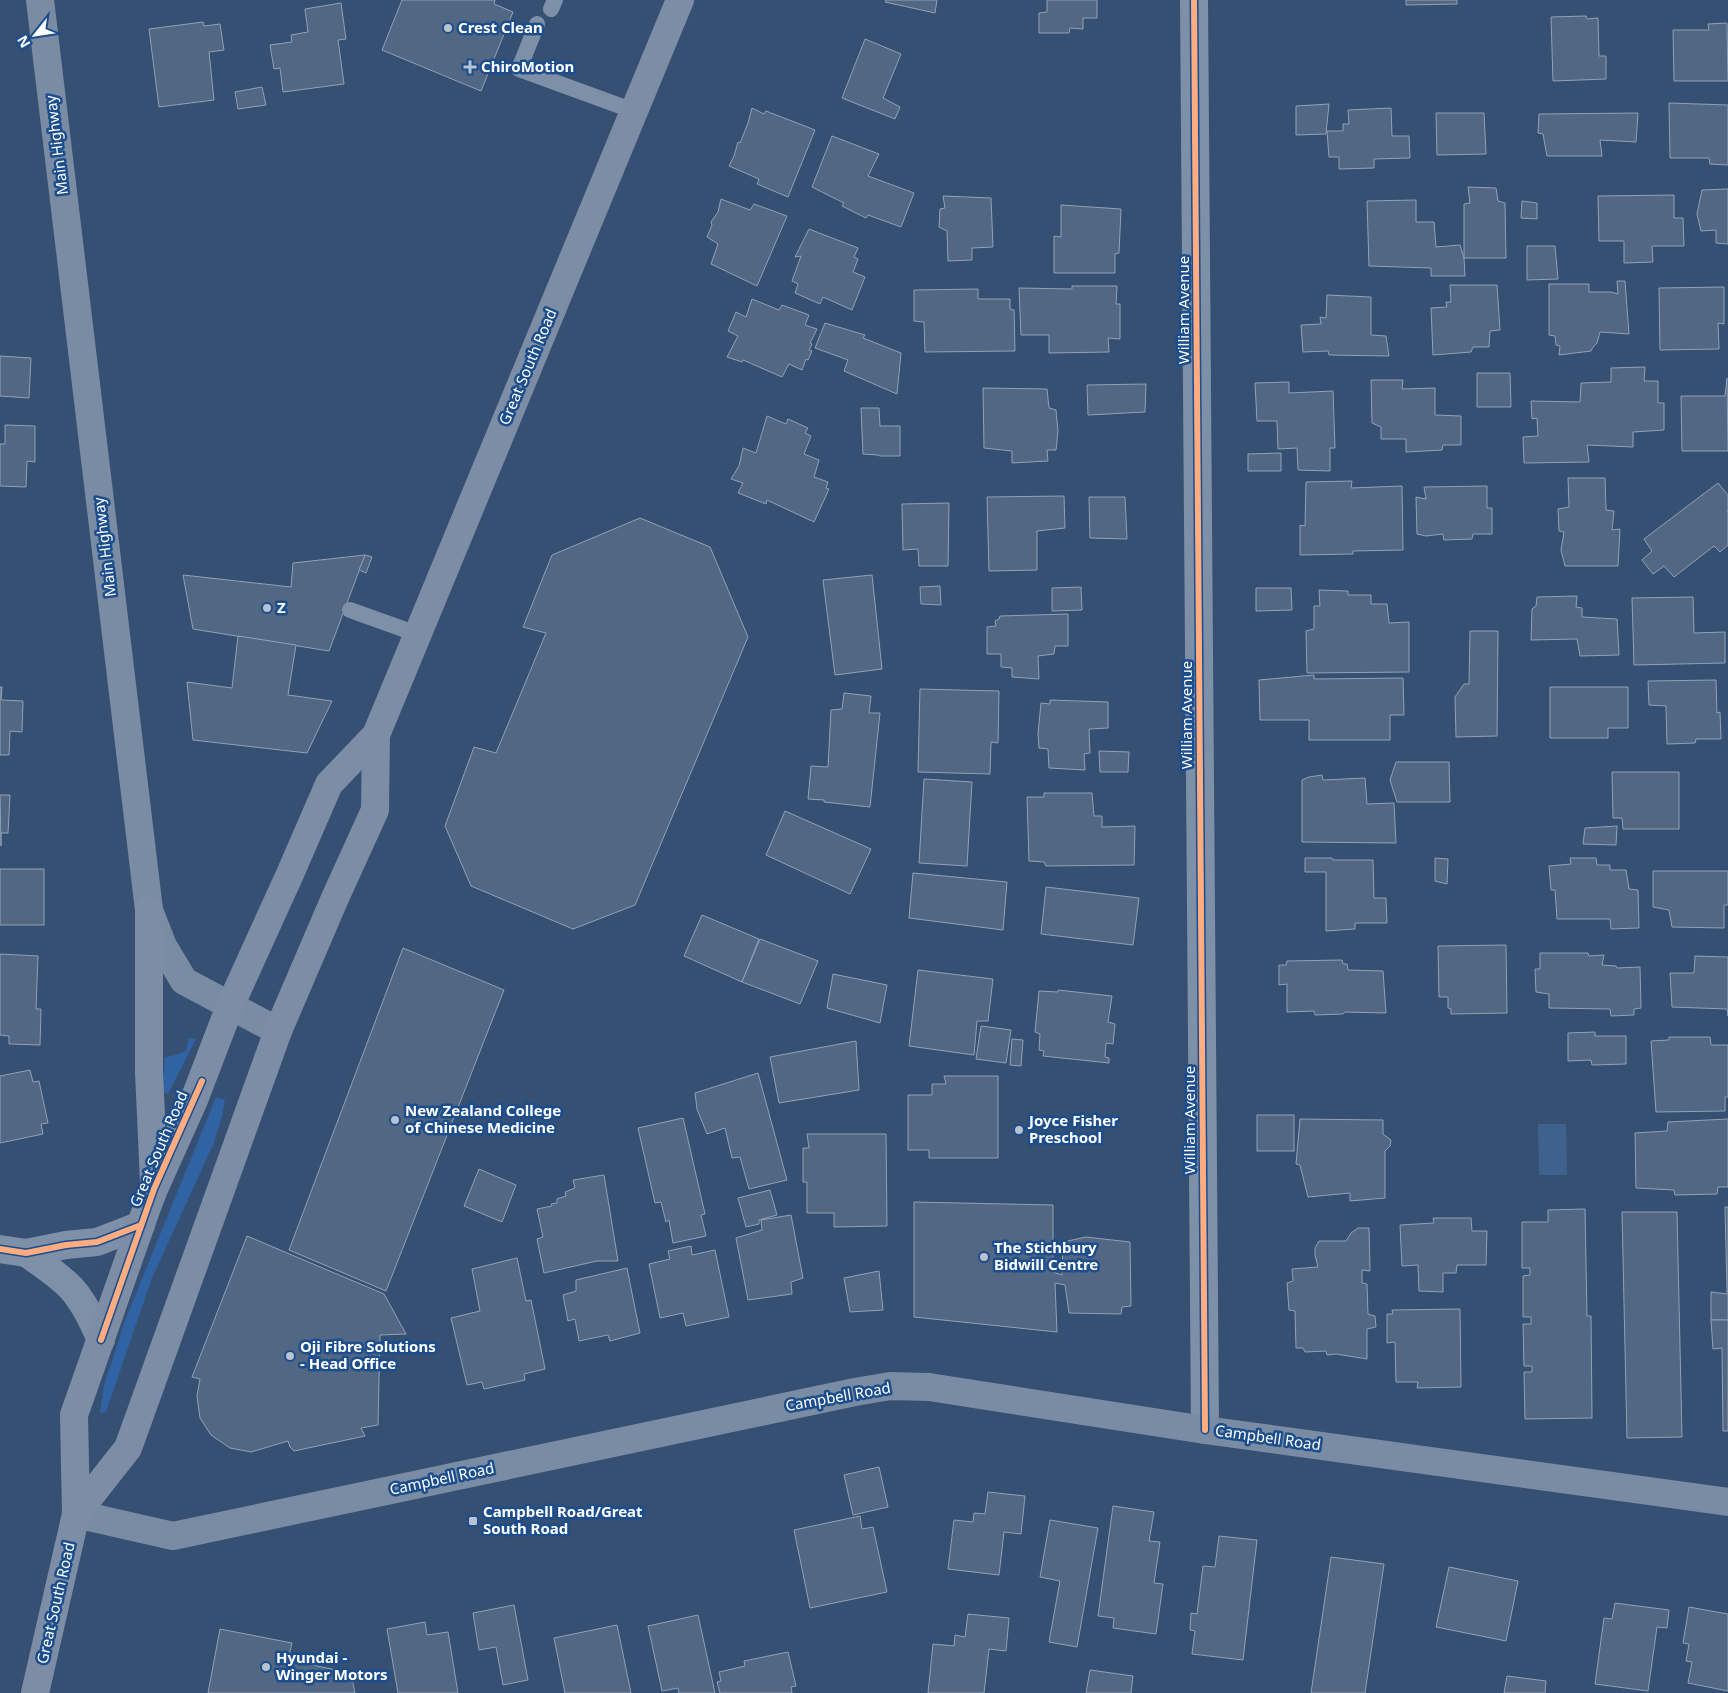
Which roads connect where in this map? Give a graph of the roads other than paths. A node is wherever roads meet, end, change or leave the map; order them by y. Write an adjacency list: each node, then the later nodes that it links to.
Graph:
1 (40, 0): 9 (main road, Main Highway)
2 (680, 0): 5 (main road, Great South Road)
3 (1194, 0): 16 (street, William Avenue)
4 (537, 24): 5 (lane)
5 (634, 111): 7 (main road, Great South Road)
6 (350, 610): 7 (lane)
7 (417, 634): 8 (main road, Great South Road)
8 (376, 735): 10 (main road, Great South Road); 11 (main road, Great South Road)
9 (149, 910): 10 (main road, Main Highway); 12 (main road)
10 (230, 1006): 11 (main road, Main Highway); 12 (main road, Great South Road)
11 (278, 1031): 18 (main road, Great South Road)
12 (154, 1188): 13 (main road, Great South Road)
13 (141, 1225): 14 (street); 15 (main road, Great South Road)
14 (13, 1251): 15 (street)
15 (101, 1340): 18 (main road, Great South Road)
16 (1205, 1430): 17 (main road, Campbell Road); 18 (main road, Campbell Road)
17 (1728, 1502)
18 (76, 1514): 19 (main road, Great South Road)
19 (35, 1693)

